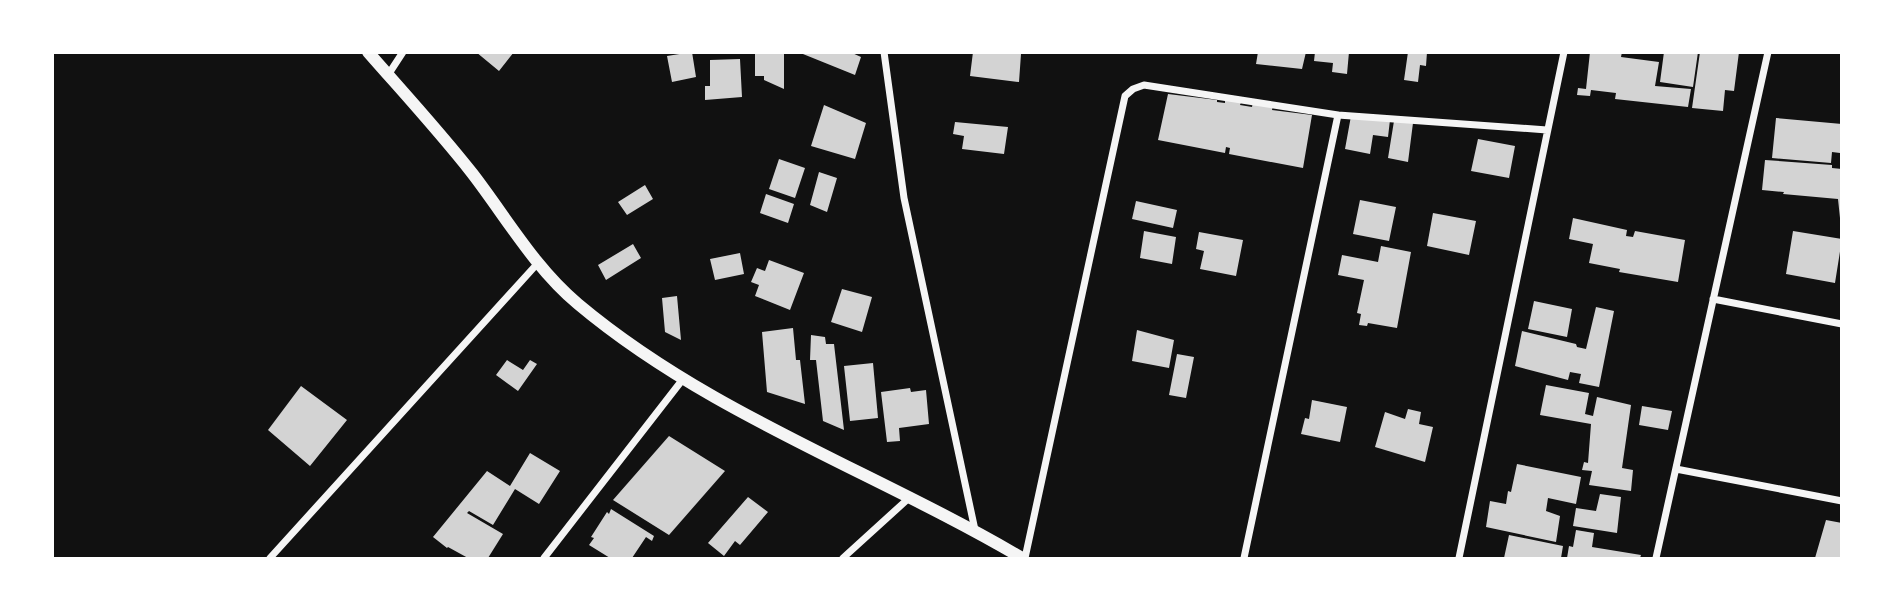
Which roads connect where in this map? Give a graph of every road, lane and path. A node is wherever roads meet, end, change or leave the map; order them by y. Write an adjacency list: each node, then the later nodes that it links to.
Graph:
1 (368, 52): 6 (street)
2 (403, 52): 6 (street)
3 (884, 52): 16 (street)
4 (1564, 52): 8 (street)
5 (1768, 52): 10 (street)
6 (388, 75): 9 (street)
7 (1338, 115): 8 (street); 20 (street); 21 (street)
8 (1547, 130): 22 (street)
9 (537, 264): 12 (street); 17 (street)
10 (1713, 299): 11 (street); 13 (street)
11 (1842, 324)
12 (683, 379): 14 (street); 18 (street)
13 (1676, 468): 15 (street); 23 (street)
14 (909, 498): 16 (street); 19 (street)
15 (1842, 501)
16 (975, 530): 20 (street)
17 (271, 558)
18 (544, 558)
19 (843, 558)
20 (1024, 558)
21 (1244, 558)
22 (1459, 558)
23 (1656, 558)

